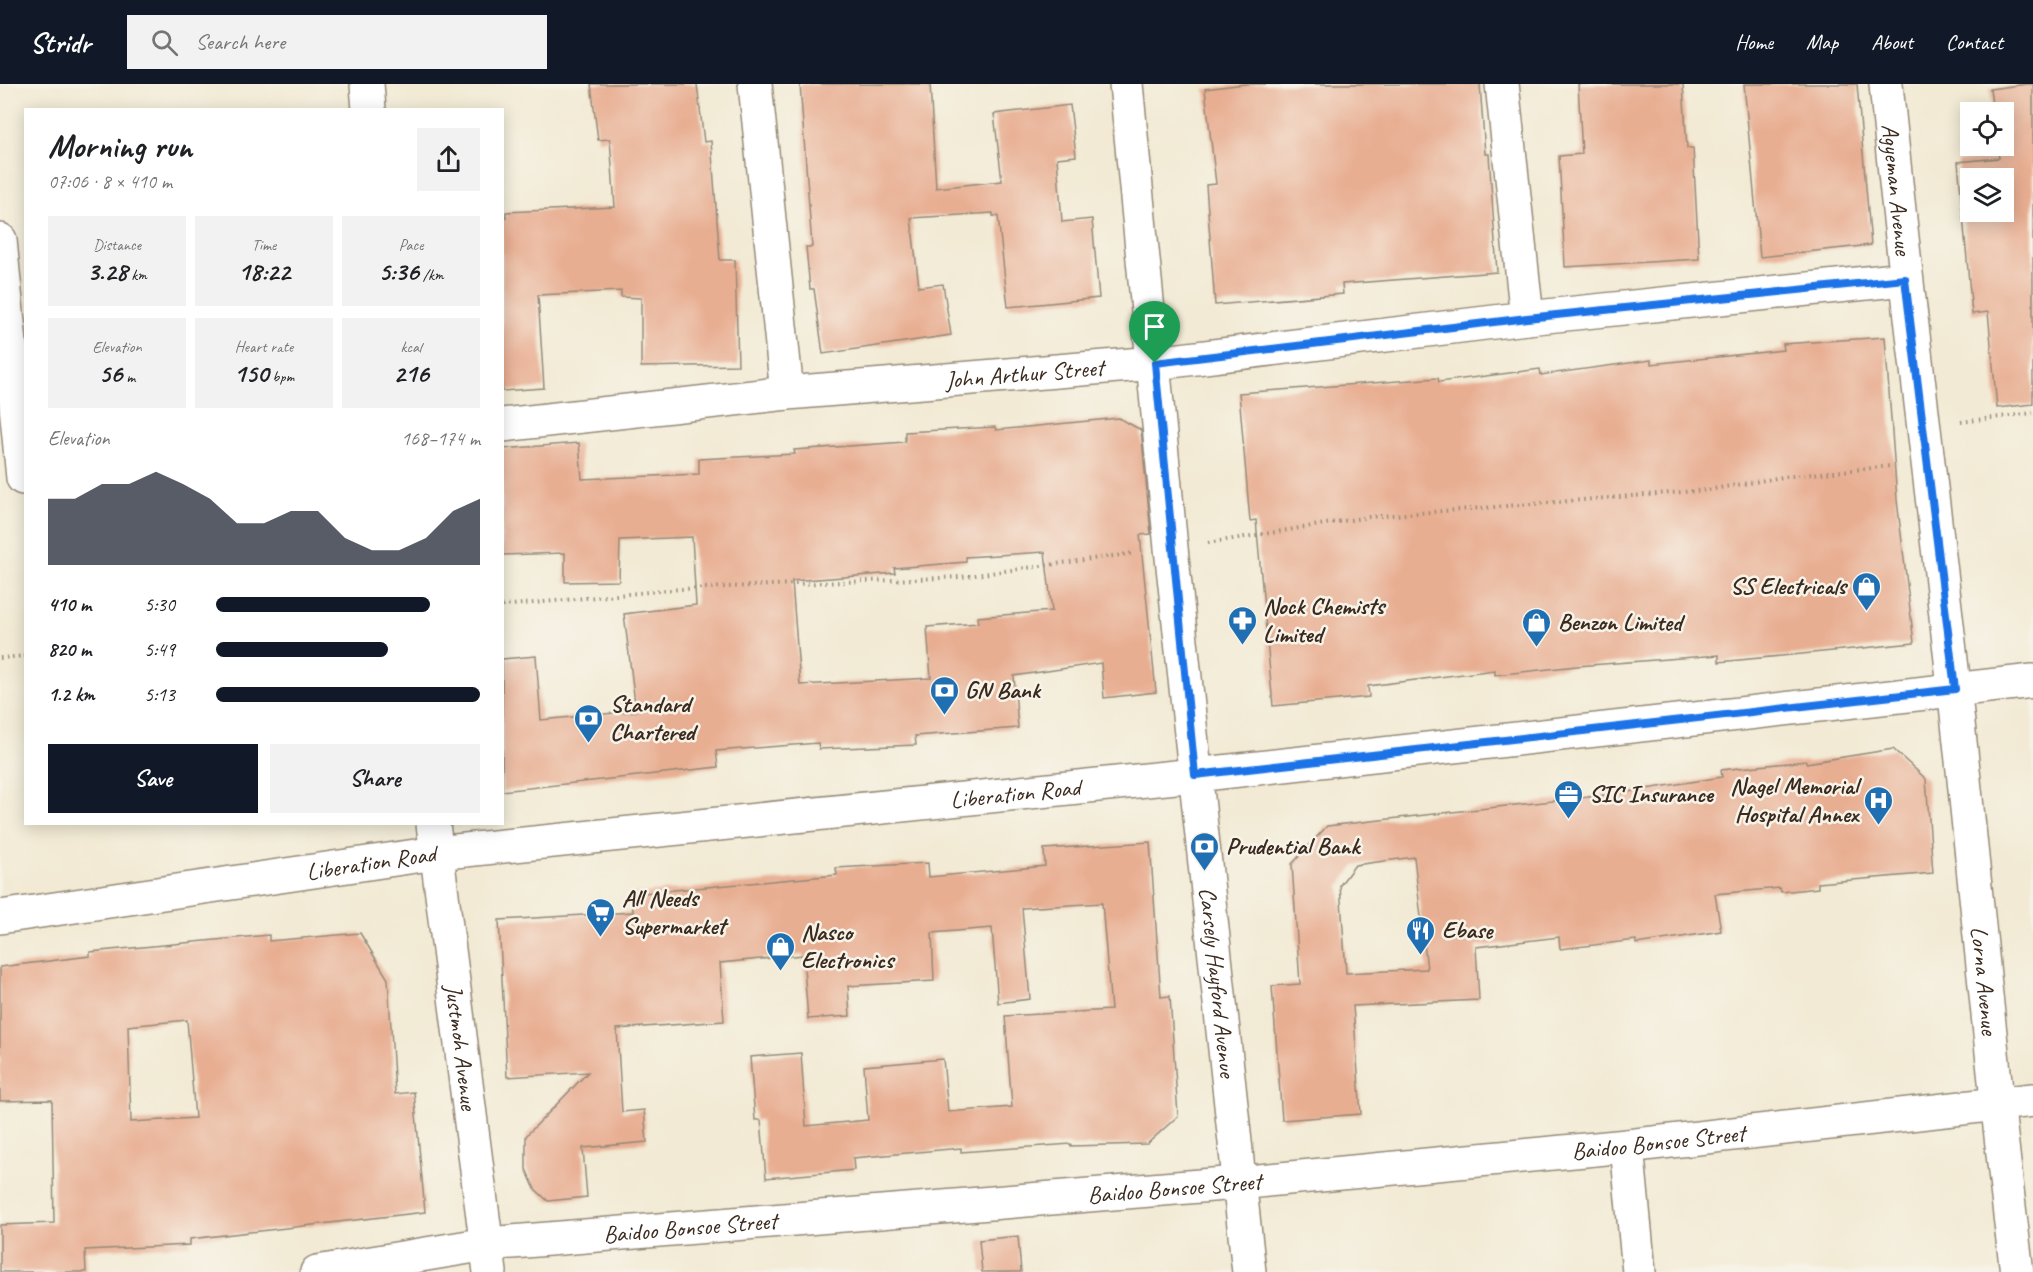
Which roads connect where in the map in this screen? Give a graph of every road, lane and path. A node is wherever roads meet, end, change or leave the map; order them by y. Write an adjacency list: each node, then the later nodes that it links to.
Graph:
1 (367, 84): 6 (street)
2 (755, 84): 11 (street)
3 (1126, 84): 10 (street, Carsely Hayford Avenue)
4 (1502, 84): 9 (street)
5 (1886, 84): 8 (street, Agyeman Avenue)
6 (369, 108)
7 (0, 240): 15 (street)
8 (1905, 279): 9 (street, John Arthur Street); 14 (street, Agyeman Avenue)
9 (1527, 318): 10 (street, John Arthur Street)
10 (1155, 363): 11 (street, John Arthur Street); 16 (street, Carsely Hayford Avenue)
11 (787, 393): 13 (street, John Arthur Street)
12 (2033, 413): 14 (path)
13 (504, 425)
14 (1924, 426): 16 (path); 21 (street, Agyeman Avenue)
15 (16, 479)
16 (1171, 548): 17 (path); 22 (street, Carsely Hayford Avenue)
17 (504, 606)
18 (24, 656): 19 (path)
19 (0, 658)
20 (2033, 681): 21 (street, Liberation Road)
21 (1955, 689): 22 (street, Liberation Road); 26 (street, Lorna Avenue)
22 (1195, 775): 23 (street, Liberation Road); 28 (street, Carsely Hayford Avenue)
23 (435, 838): 24 (street, Liberation Road); 29 (street, Justmoh Avenue)
24 (0, 917)
25 (2033, 1100): 26 (street, Baidoo Bonsoe Street)
26 (1995, 1104): 27 (street, Baidoo Bonsoe Street); 33 (street, Lorna Avenue)
27 (1627, 1146): 28 (street, Baidoo Bonsoe Street); 32 (street)
28 (1237, 1183): 29 (street, Baidoo Bonsoe Street); 31 (street, Carsely Hayford Avenue)
29 (488, 1258): 30 (street, Baidoo Bonsoe Street)
30 (317, 1272)
31 (1249, 1272)
32 (1639, 1272)
33 (2017, 1272)

